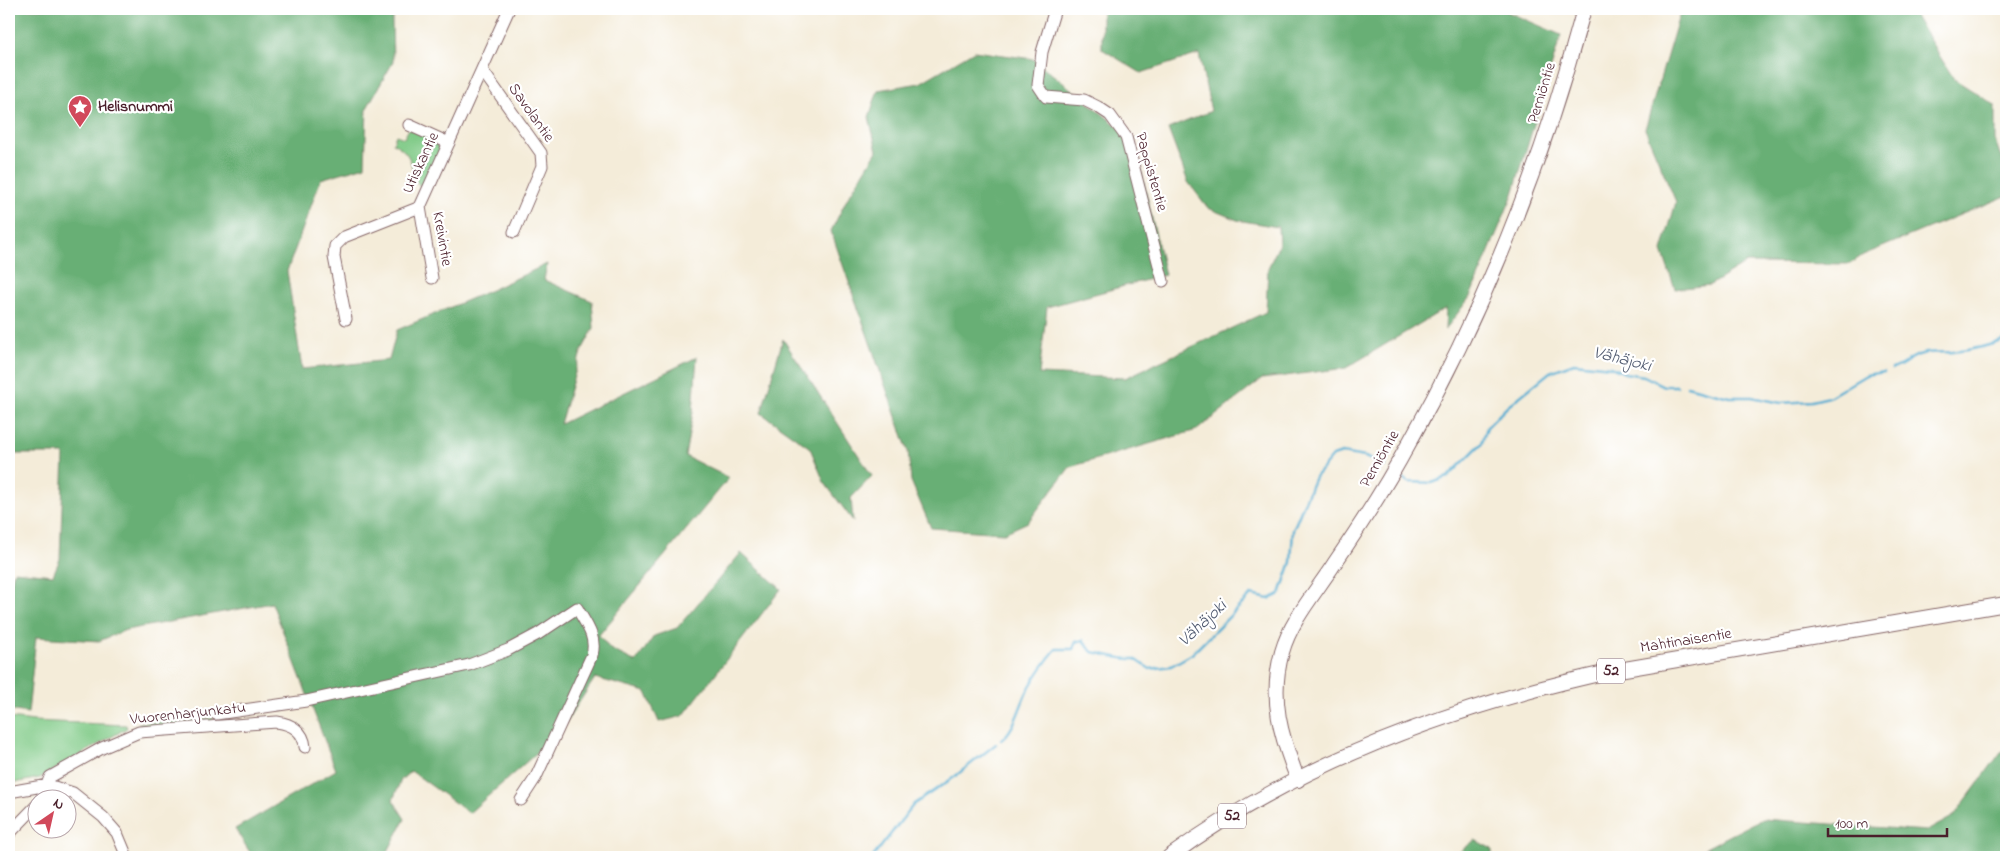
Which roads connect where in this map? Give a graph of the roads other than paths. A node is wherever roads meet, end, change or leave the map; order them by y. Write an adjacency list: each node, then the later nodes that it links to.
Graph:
1 (509, 9): 4 (street, Utiskantie)
2 (1055, 9): 10 (street, Pappistentie)
3 (1584, 9): 15 (main road, Perniöntie)
4 (482, 70): 6 (street, Utiskantie); 8 (street, Savolantie)
5 (409, 125): 6 (street)
6 (449, 143): 7 (street, Utiskantie)
7 (420, 207): 9 (street, Kreivintie); 11 (street, Utiskantie)
8 (514, 232)
9 (432, 278)
10 (1163, 281)
11 (346, 319)
12 (2006, 604): 15 (main road, Mahtinaisentie / 52)
13 (216, 714): 19 (street)
14 (305, 747): 16 (street, Vuorenharjunkatu)
15 (1298, 780): 23 (main road, 52)
16 (48, 785): 17 (street); 18 (street); 22 (street)
17 (47, 788)
18 (9, 792)
19 (521, 800)
20 (28, 814): 21 (street)
21 (9, 834)
22 (127, 857)
23 (1169, 857)

